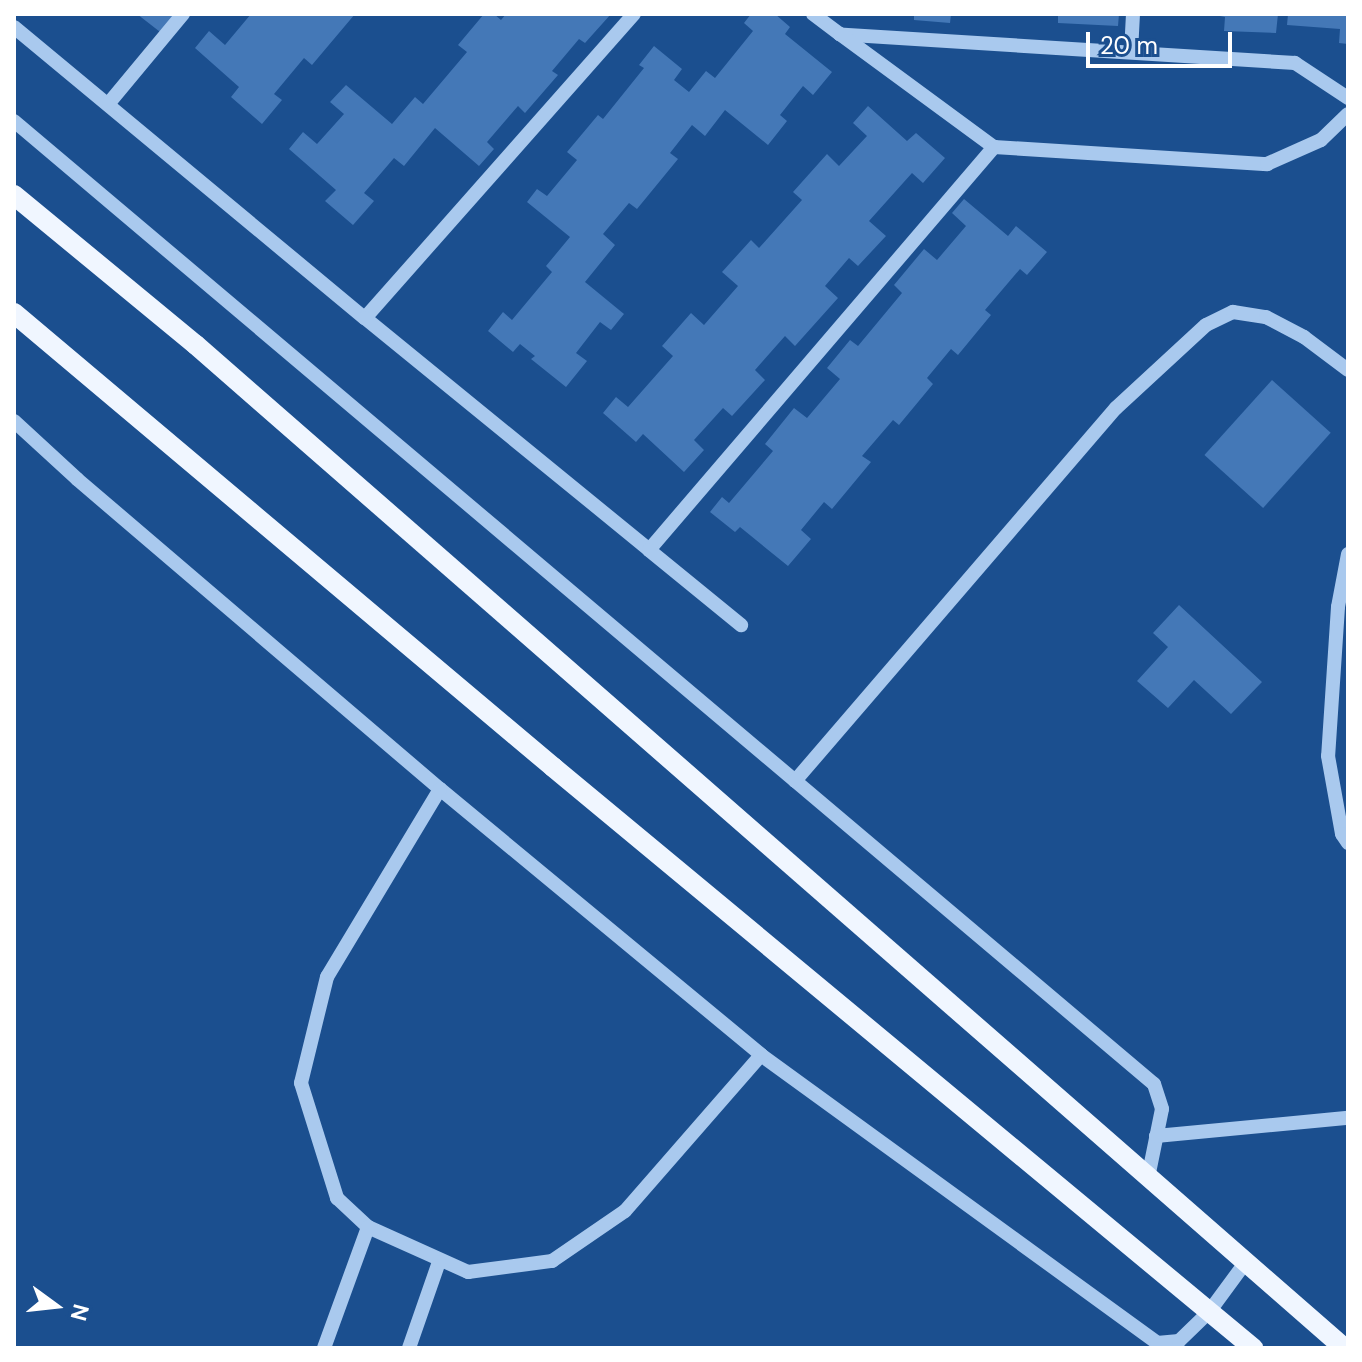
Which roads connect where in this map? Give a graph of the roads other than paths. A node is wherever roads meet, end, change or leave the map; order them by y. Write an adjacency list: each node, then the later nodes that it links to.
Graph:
1 (183, 14): 9 (street)
2 (634, 14): 15 (street)
3 (813, 14): 6 (street)
4 (1133, 14): 7 (street)
5 (14, 27): 9 (street)
6 (840, 34): 7 (street); 12 (street)
7 (1131, 52): 8 (street)
8 (1348, 98)
9 (109, 103): 15 (street)
10 (1348, 114): 12 (street)
11 (14, 121): 21 (street)
12 (994, 147): 18 (street)
13 (14, 195): 27 (main road)
14 (14, 313): 31 (main road)
15 (365, 318): 18 (street)
16 (1348, 370): 21 (street)
17 (14, 421): 22 (street)
18 (649, 550): 20 (street)
19 (1348, 554): 23 (street)
20 (741, 625)
21 (795, 781): 26 (street)
22 (440, 789): 24 (street); 28 (street)
23 (1348, 843)
24 (761, 1055): 29 (street); 32 (street)
25 (1348, 1118): 26 (street)
26 (1156, 1136): 27 (street)
27 (1148, 1178): 30 (main road)
28 (368, 1227): 29 (street); 33 (street)
29 (439, 1262): 34 (street)
30 (1245, 1263): 31 (street); 36 (main road)
31 (1209, 1312): 32 (street); 35 (main road)
32 (1157, 1346)
33 (324, 1348)
34 (409, 1348)
35 (1253, 1348)
36 (1344, 1348)

